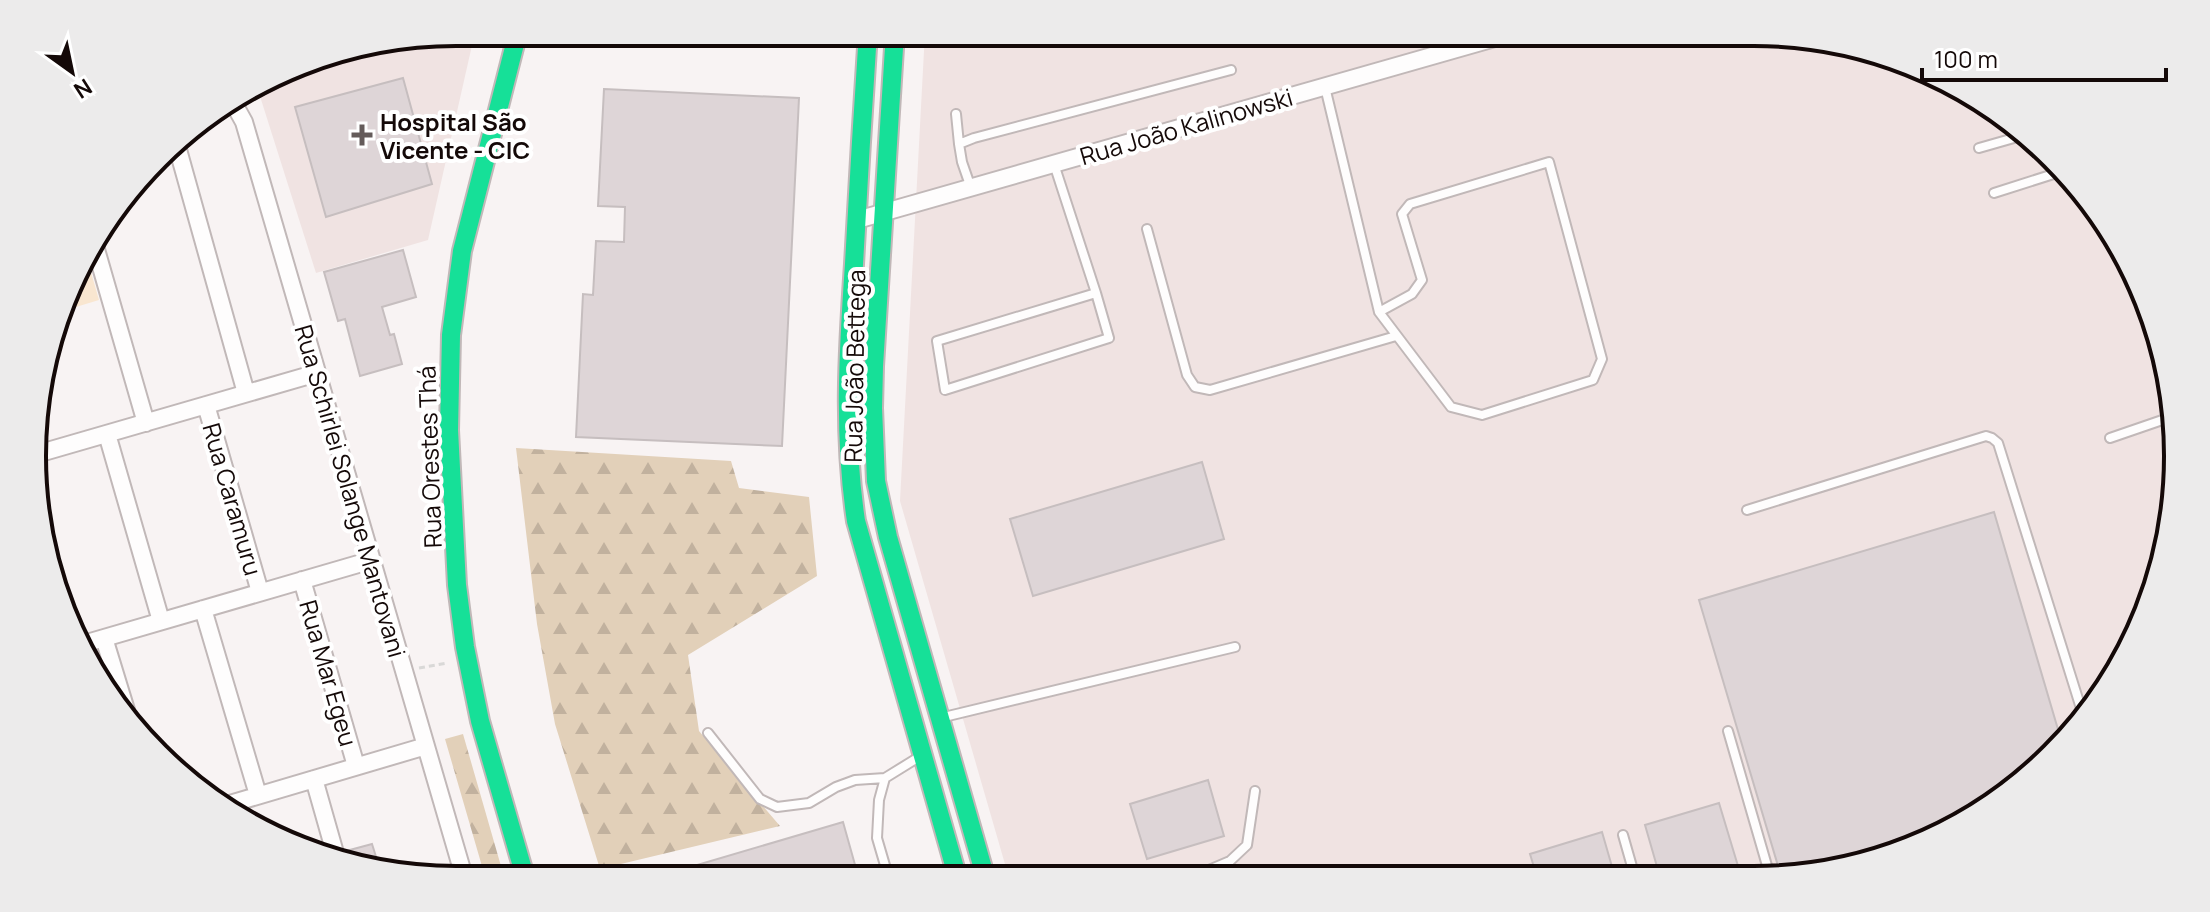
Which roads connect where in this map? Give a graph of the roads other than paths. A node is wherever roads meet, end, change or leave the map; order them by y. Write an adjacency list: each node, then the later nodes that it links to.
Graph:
1 (514, 46): 59 (main road, Rua Orestes Thá)
2 (867, 46): 20 (main road, Rua João Bettega)
3 (893, 46): 19 (main road, Rua João Bettega)
4 (1444, 46): 6 (lane)
5 (1467, 46): 6 (street, Rua João Kalinowski)
6 (1446, 52): 8 (street, Rua João Kalinowski)
7 (1231, 70): 12 (lane)
8 (1325, 86): 15 (street, Rua João Kalinowski); 24 (lane)
9 (237, 109): 26 (street, Rua Schirlei Solange Mantovani)
10 (956, 114): 12 (lane)
11 (2013, 138): 13 (lane)
12 (959, 144): 17 (lane)
13 (1979, 148)
14 (179, 154): 27 (street)
15 (1054, 164): 17 (street, Rua João Kalinowski); 23 (lane)
16 (2052, 175): 18 (lane)
17 (971, 188): 19 (street, Rua João Kalinowski)
18 (1994, 193)
19 (884, 212): 20 (street, Rua João Kalinowski); 45 (main road, Rua João Bettega)
20 (857, 220): 49 (main road, Rua João Bettega)
21 (1147, 229): 25 (lane)
22 (96, 261): 30 (street)
23 (1096, 293): 23 (lane)
24 (1379, 312): 25 (lane); 25 (lane)
25 (1396, 336)
26 (317, 373): 27 (street); 35 (street, Rua Schirlei Solange Mantovani)
27 (246, 393): 28 (street)
28 (206, 405): 30 (street); 37 (street, Rua Caramuru)
29 (2162, 420): 32 (lane)
30 (146, 423): 31 (street)
31 (107, 434): 33 (street); 39 (street)
32 (2110, 438)
33 (46, 451)
34 (1747, 510): 44 (lane)
35 (372, 560): 36 (street); 48 (street, Rua Schirlei Solange Mantovani)
36 (302, 580): 37 (street); 50 (street, Rua Mar Egeu)
37 (260, 592): 38 (street)
38 (203, 609): 39 (street); 54 (street)
39 (161, 621): 40 (street)
40 (104, 638): 41 (street); 43 (street)
41 (91, 642)
42 (1235, 647): 45 (lane)
43 (120, 691)
44 (2080, 705)
45 (940, 718): 62 (main road, Rua João Bettega)
46 (1728, 731): 65 (lane)
47 (708, 733): 51 (lane)
48 (426, 746): 50 (street); 58 (street, Rua Schirlei Solange Mantovani)
49 (923, 754): 51 (lane); 61 (main road, Rua João Bettega)
50 (356, 766): 52 (street)
51 (885, 778): 60 (lane)
52 (314, 779): 54 (street); 57 (street)
53 (1255, 791): 63 (lane)
54 (258, 795): 55 (street)
55 (236, 802)
56 (1623, 835): 64 (lane)
57 (333, 847)
58 (461, 866)
59 (522, 866)
60 (885, 866)
61 (954, 866)
62 (982, 866)
63 (1218, 866)
64 (1632, 866)
65 (1767, 866)

